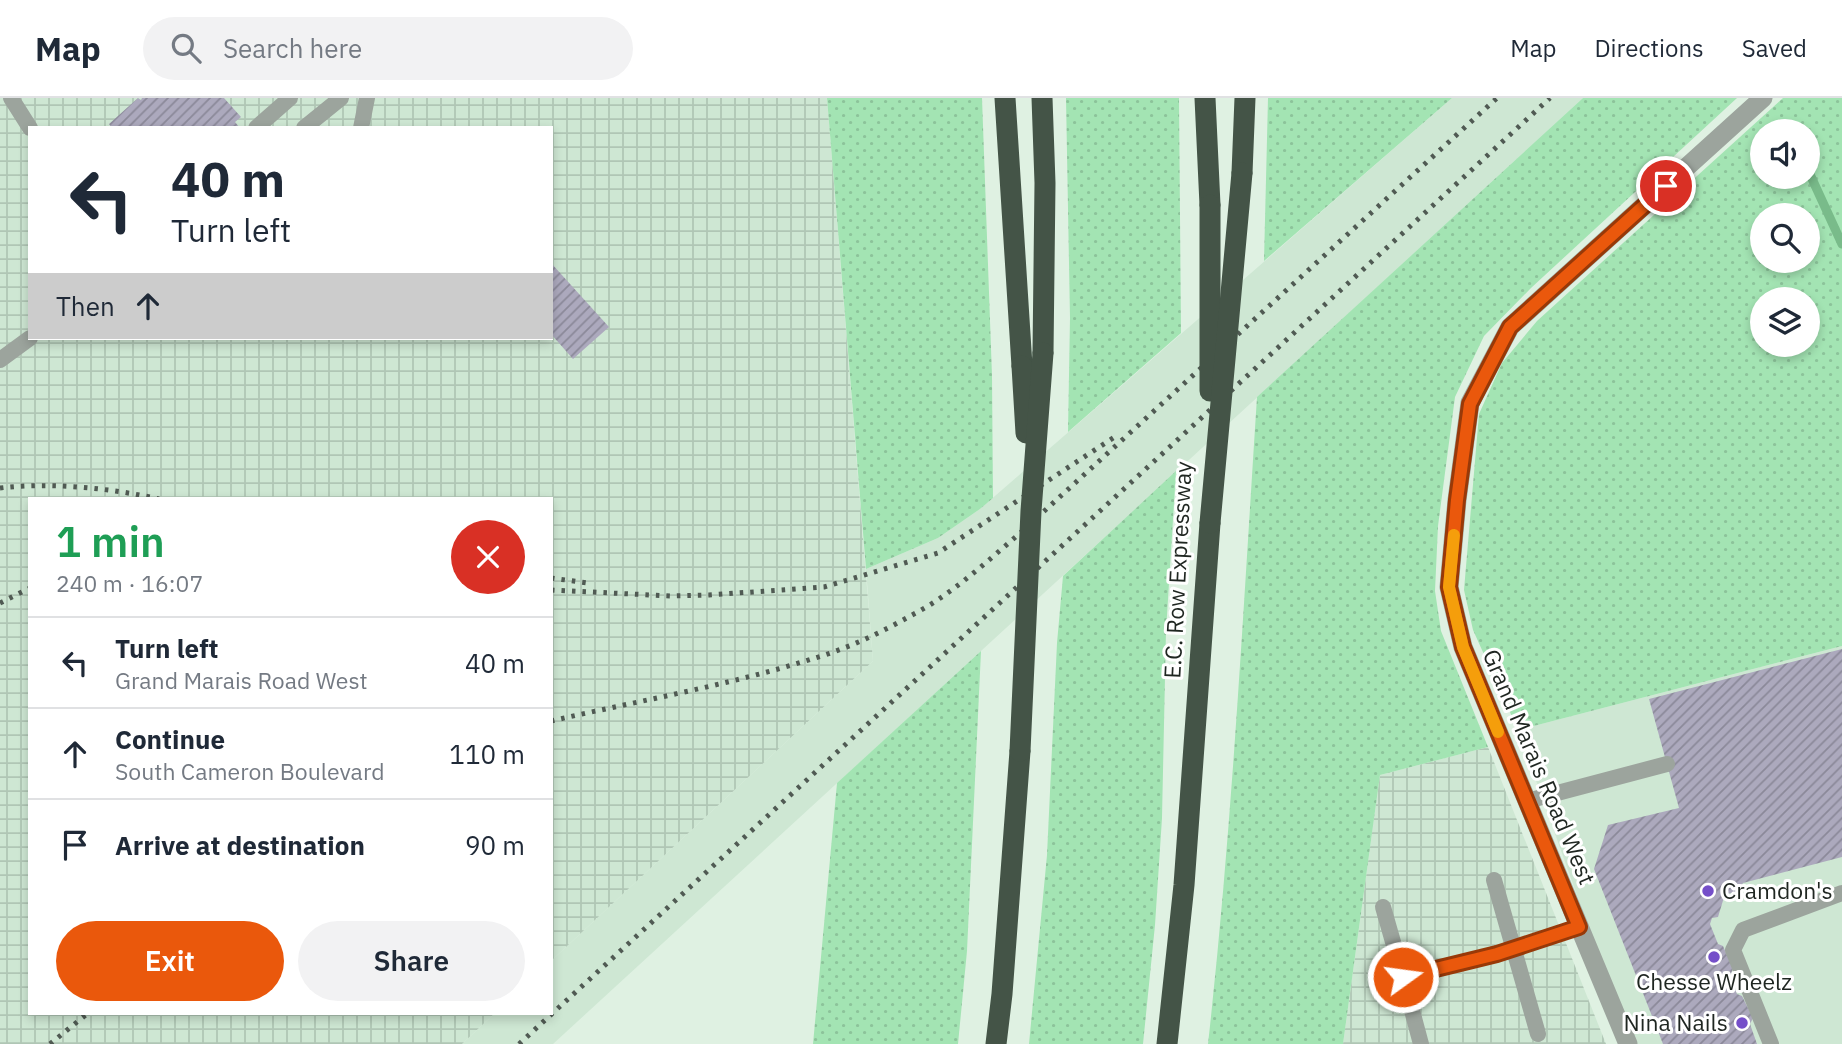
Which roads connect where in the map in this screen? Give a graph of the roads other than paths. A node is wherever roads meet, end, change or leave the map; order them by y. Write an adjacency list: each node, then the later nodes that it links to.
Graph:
1 (11, 98): 10 (lane)
2 (290, 98): 11 (lane)
3 (341, 98): 12 (lane)
4 (367, 98): 13 (lane)
5 (1004, 98): 16 (highway, bridge)
6 (1042, 98): 16 (highway, bridge)
7 (1205, 98): 17 (highway, E.C. Row Expressway, bridge)
8 (1245, 98): 17 (highway, bridge)
9 (1763, 98): 19 (street, Grand Marais Road West)
10 (29, 126)
11 (258, 126)
12 (306, 126)
13 (361, 126)
14 (28, 339): 15 (lane)
15 (0, 360)
16 (1031, 511): 27 (highway, bridge)
17 (1210, 523): 28 (highway, E.C. Row Expressway)
18 (1667, 764): 19 (lane)
19 (1527, 801): 23 (street, Grand Marais Road West)
20 (1494, 880): 24 (lane)
21 (1842, 893): 31 (lane)
22 (1383, 907): 25 (lane)
23 (1579, 927): 24 (lane); 30 (street, Grand Marais Road West)
24 (1513, 949): 25 (lane); 26 (lane)
25 (1403, 977): 29 (lane)
26 (1538, 1034)
27 (996, 1044)
28 (1167, 1044)
29 (1421, 1044)
30 (1628, 1044)
31 (1771, 1044)

